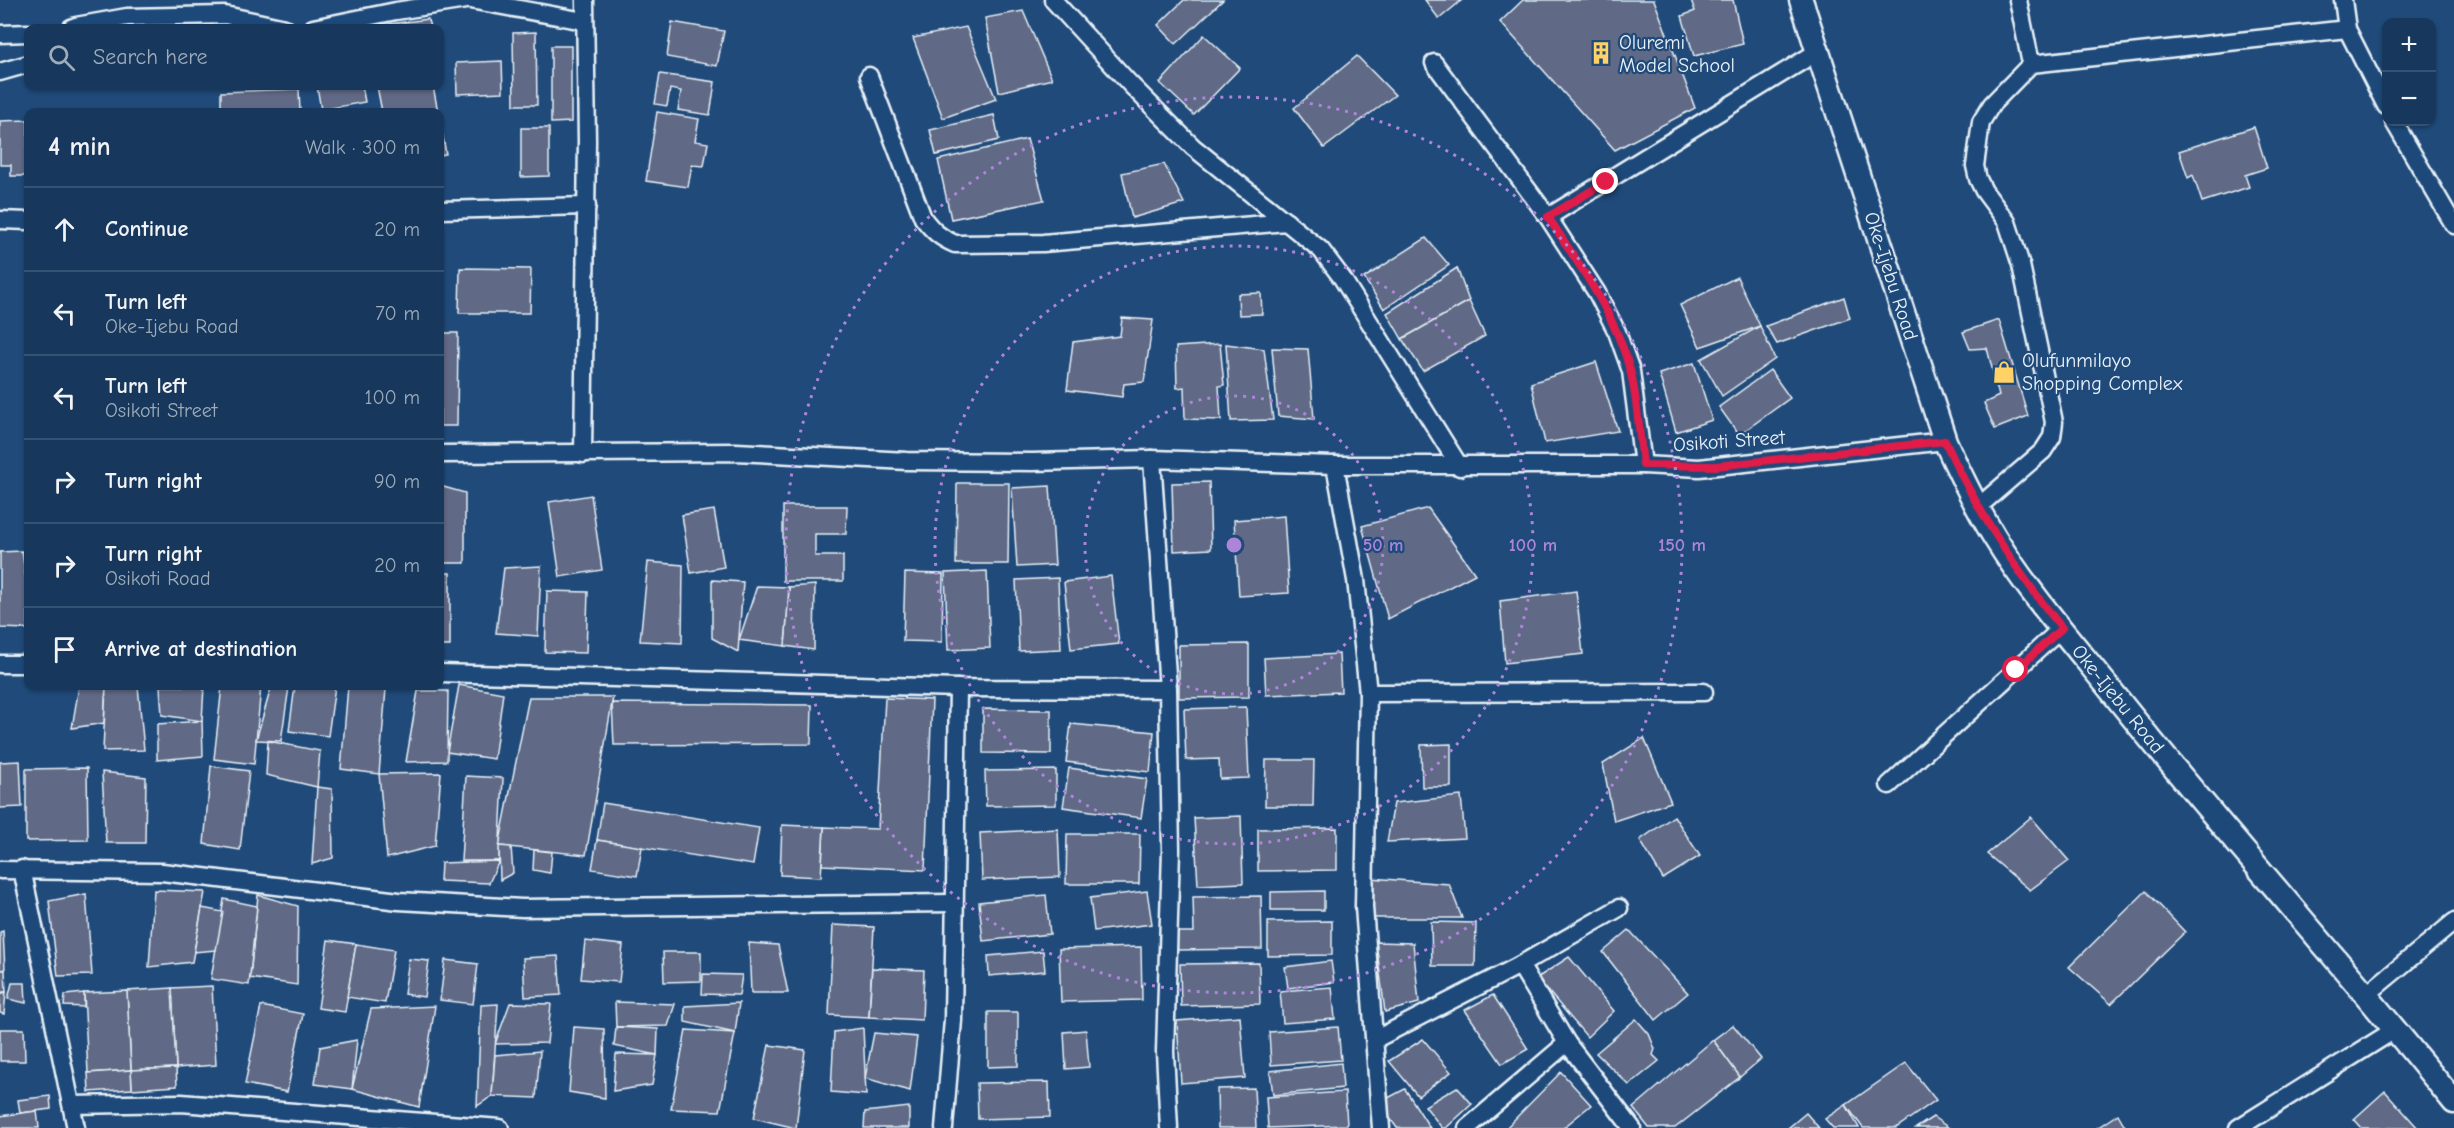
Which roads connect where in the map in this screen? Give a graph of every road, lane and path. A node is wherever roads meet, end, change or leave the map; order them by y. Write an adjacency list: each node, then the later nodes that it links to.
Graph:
1 (216, 0): 9 (street)
2 (468, 0): 8 (street); 10 (street)
3 (585, 0): 10 (street)
4 (1053, 0): 30 (street)
5 (1801, 0): 17 (main road, Oke-Ijebu Road)
6 (2018, 0): 19 (street)
7 (2343, 0): 14 (street)
8 (395, 5): 13 (street)
9 (225, 15): 11 (street); 12 (street)
10 (584, 21): 25 (street)
11 (87, 24)
12 (267, 24)
13 (327, 24)
14 (2347, 29): 19 (street); 23 (street)
15 (24, 33): 16 (street)
16 (0, 34)
17 (1817, 52): 27 (street); 32 (main road, Oke-Ijebu Road)
18 (1434, 63): 27 (street)
19 (2031, 64): 39 (street)
20 (24, 65): 21 (street)
21 (0, 72)
22 (869, 76): 30 (street)
23 (2382, 98)
24 (2396, 126): 31 (street)
25 (587, 206): 26 (street); 33 (street)
26 (444, 210)
27 (1548, 217): 37 (street)
28 (0, 220): 29 (street)
29 (24, 221)
30 (1287, 222): 38 (street)
31 (2454, 225)
32 (1945, 441): 37 (street, Osikoti Street); 39 (main road, Oke-Ijebu Road)
33 (583, 453): 34 (street, Osikoti Street); 35 (street, Osikoti Street)
34 (444, 454)
35 (1152, 459): 36 (street, Osikoti Street); 45 (street)
36 (1335, 465): 38 (street, Osikoti Street); 47 (street)
37 (1643, 465): 38 (street, Osikoti Street)
38 (1460, 466)
39 (1978, 507): 40 (main road, Oke-Ijebu Road)
40 (2062, 628): 48 (street); 55 (main road, Oke-Ijebu Road)
41 (0, 664): 42 (street)
42 (24, 664)
43 (444, 673): 44 (street)
44 (957, 688): 45 (street); 51 (street)
45 (1168, 689): 65 (street)
46 (1704, 692): 47 (street)
47 (1368, 693): 57 (street)
48 (1889, 784)
49 (22, 869): 50 (street); 51 (street); 60 (street)
50 (0, 870)
51 (954, 903): 64 (street)
52 (1619, 908): 54 (street)
53 (2454, 922): 55 (street)
54 (1520, 965): 57 (street); 58 (street)
55 (2366, 995): 56 (main road, Oke-Ijebu Road)
56 (2396, 1029): 59 (main road, Oke-Ijebu Road); 61 (street)
57 (1376, 1039): 66 (street)
58 (1567, 1042): 67 (street); 68 (street)
59 (2454, 1102)
60 (72, 1105): 62 (street); 63 (street)
61 (2261, 1122): 69 (street)
62 (76, 1128)
63 (500, 1128)
64 (944, 1128)
65 (1169, 1128)
66 (1381, 1128)
67 (1467, 1128)
68 (1632, 1128)
69 (2238, 1128)

